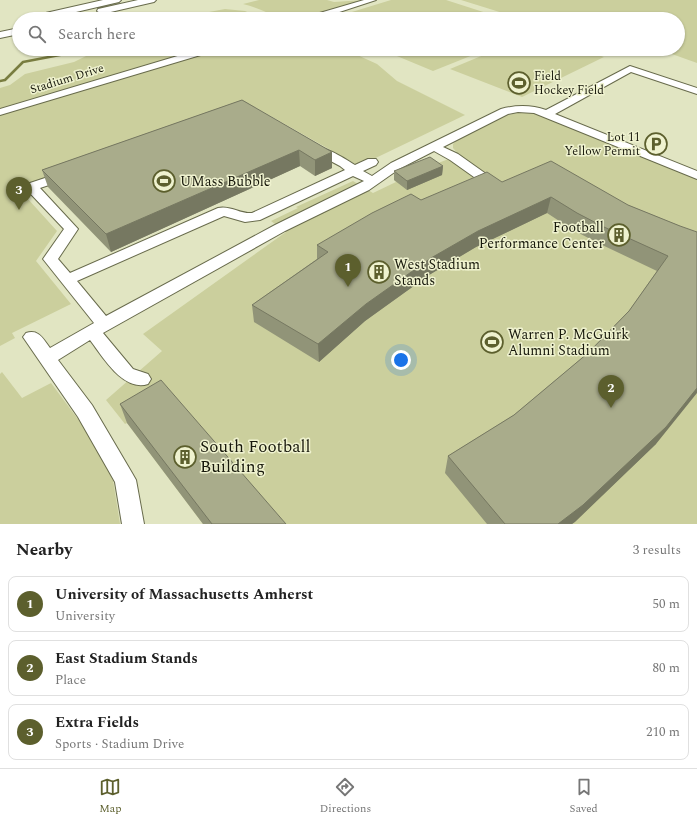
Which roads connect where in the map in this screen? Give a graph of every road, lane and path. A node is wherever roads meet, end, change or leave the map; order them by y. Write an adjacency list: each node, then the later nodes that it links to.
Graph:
1 (116, 0): 4 (main road)
2 (151, 0): 5 (main road)
3 (372, 0): 6 (street)
4 (63, 12)
5 (100, 12)
6 (332, 12)
7 (12, 23): 8 (main road)
8 (0, 26)
9 (12, 32): 10 (main road)
10 (0, 35)
11 (188, 56): 13 (street, Stadium Drive)
12 (697, 91): 14 (street)
13 (0, 112)
14 (546, 114): 16 (street); 20 (street)
15 (305, 143): 19 (street)
16 (434, 147): 21 (street); 22 (street)
17 (372, 162): 19 (street)
18 (76, 171): 23 (street)
19 (354, 171): 22 (street); 23 (street)
20 (697, 175)
21 (485, 179)
22 (372, 181): 24 (street)
23 (67, 280): 24 (street)
24 (98, 328): 26 (street); 27 (street)
25 (32, 337): 26 (street)
26 (48, 358): 28 (street)
27 (142, 379)
28 (133, 524)

